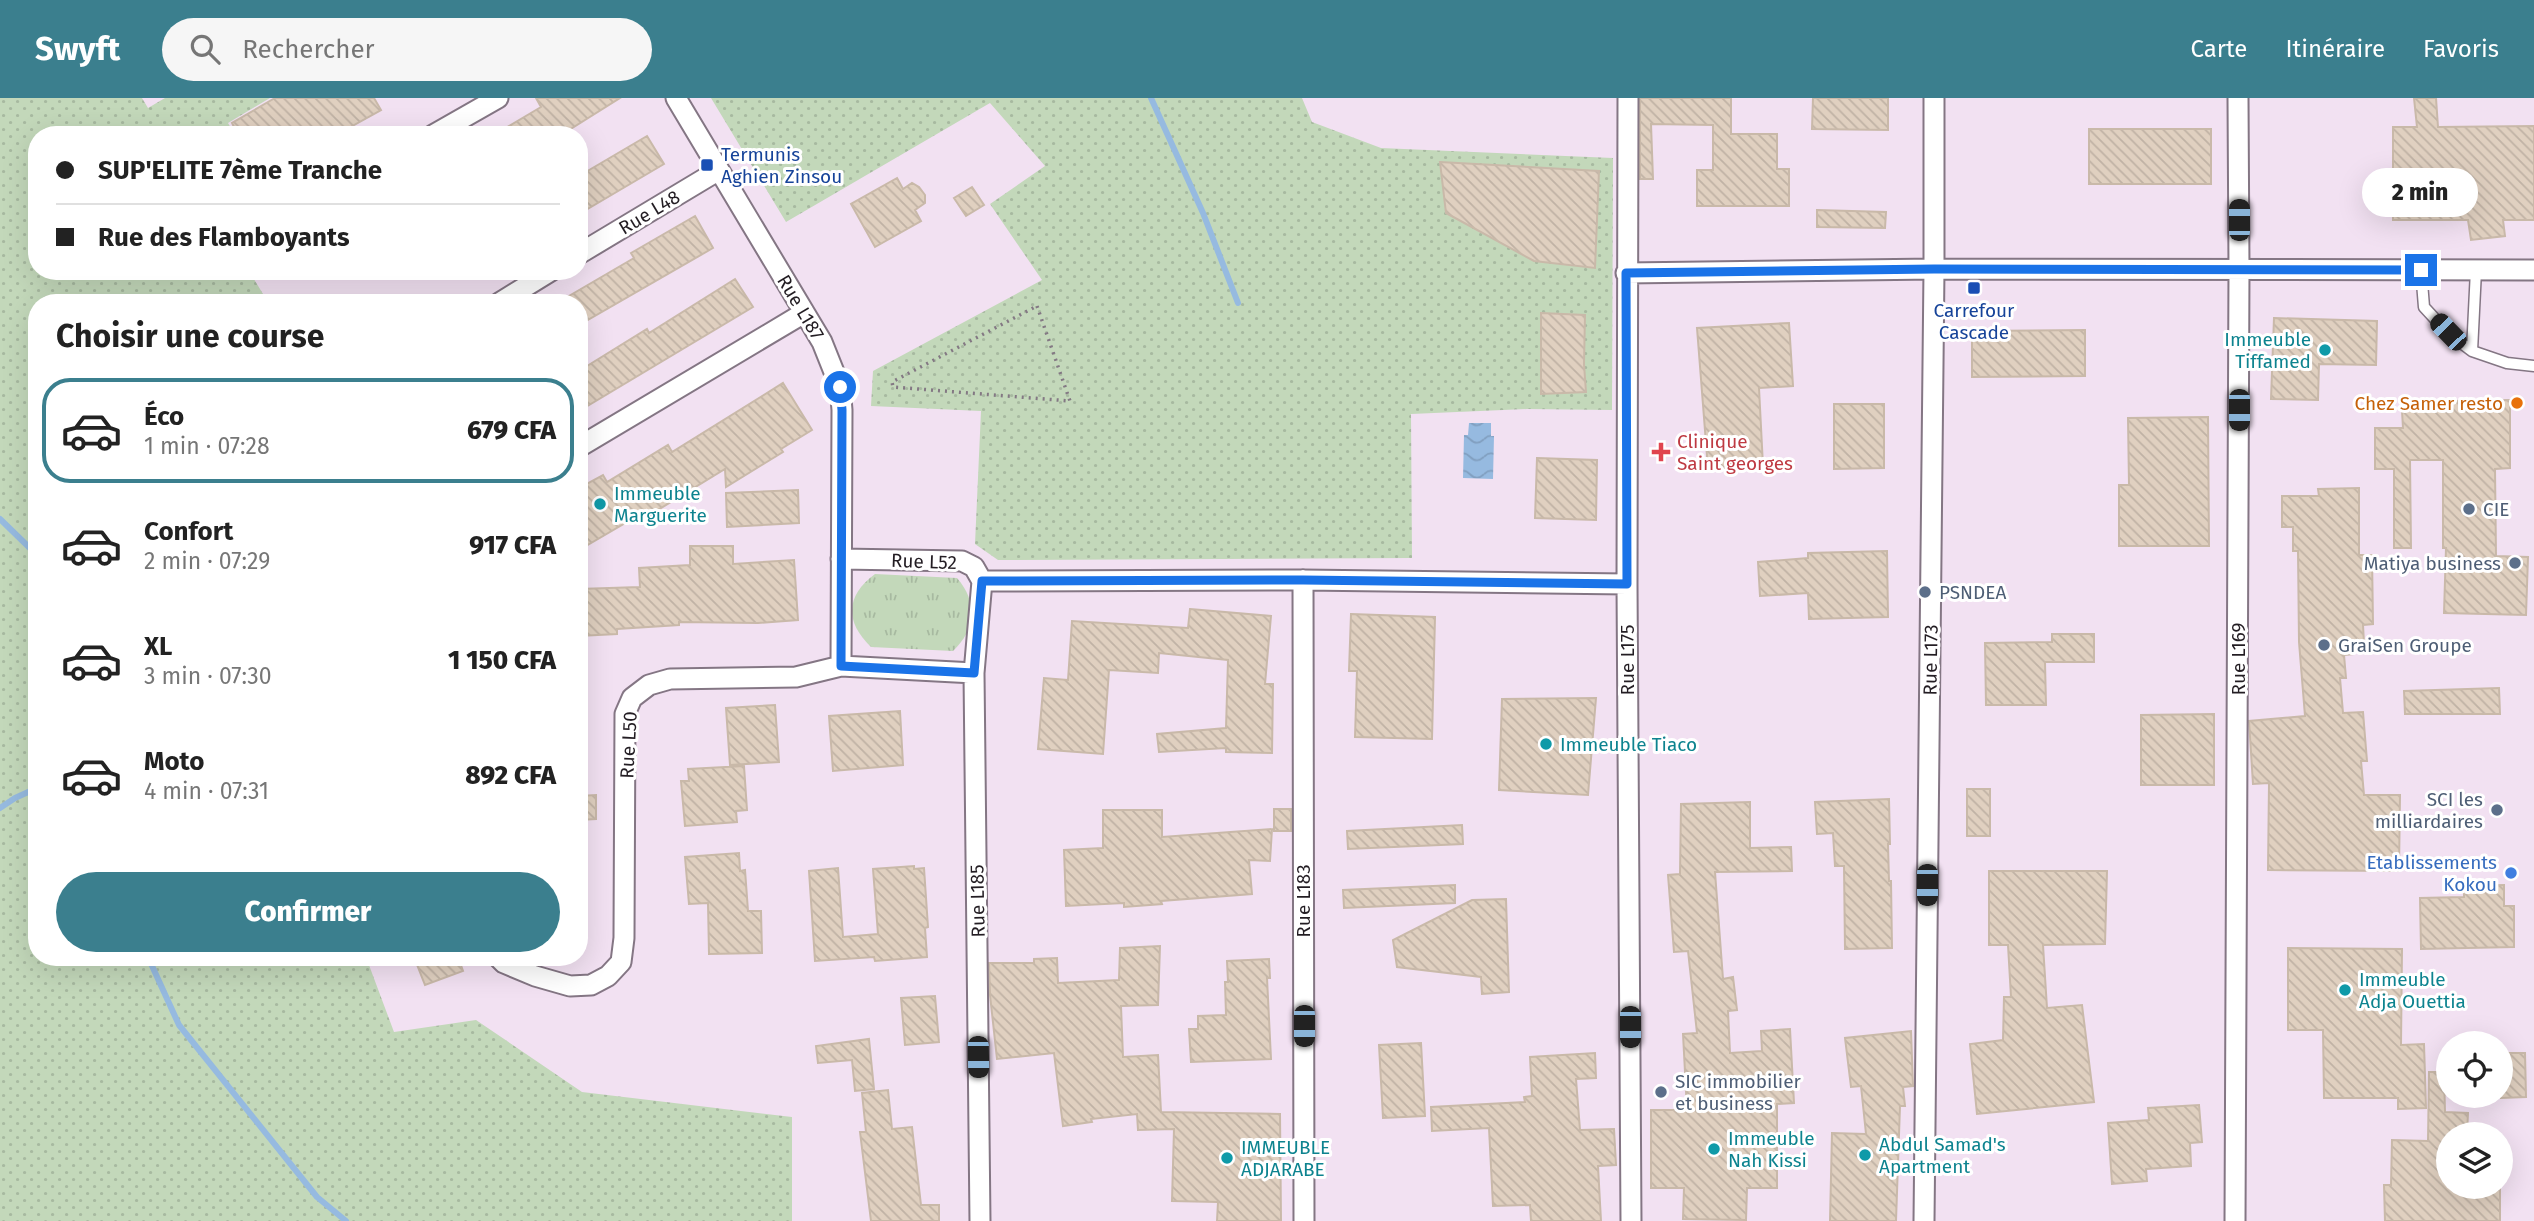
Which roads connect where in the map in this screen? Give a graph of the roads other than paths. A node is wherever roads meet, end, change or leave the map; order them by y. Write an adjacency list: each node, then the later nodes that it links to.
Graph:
1 (498, 98): 6 (street)
2 (676, 98): 7 (street, Rue L187)
3 (1628, 98): 14 (street, Rue L175)
4 (1934, 98): 9 (street, Rue L173)
5 (2238, 98): 10 (street, Rue L169)
6 (449, 126)
7 (719, 170): 8 (street, Rue L48); 17 (street, Rue L187)
8 (588, 249)
9 (1934, 269): 10 (street); 14 (street); 31 (street, Rue L173)
10 (2239, 270): 11 (street); 32 (street, Rue L169)
11 (2421, 270): 12 (street); 18 (lane)
12 (2476, 270): 13 (street); 18 (lane)
13 (2534, 270)
14 (1626, 273): 24 (street, Rue L175)
15 (536, 280): 16 (street)
16 (514, 294)
17 (804, 313): 20 (street); 21 (street, Rue L187)
18 (2472, 351): 19 (lane)
19 (2534, 366)
20 (588, 442)
21 (841, 559): 23 (street, Rue L52); 25 (street, Rue L187)
22 (1303, 580): 23 (street, Rue L52); 24 (street, Rue L52); 29 (street, Rue L183)
23 (982, 581): 26 (street, Rue L185)
24 (1627, 584): 30 (street, Rue L175)
25 (841, 666): 26 (street, Rue L50); 27 (street, Rue L50)
26 (974, 673): 28 (street, Rue L185)
27 (511, 966)
28 (980, 1221)
29 (1304, 1221)
30 (1631, 1221)
31 (1924, 1221)
32 (2235, 1221)

